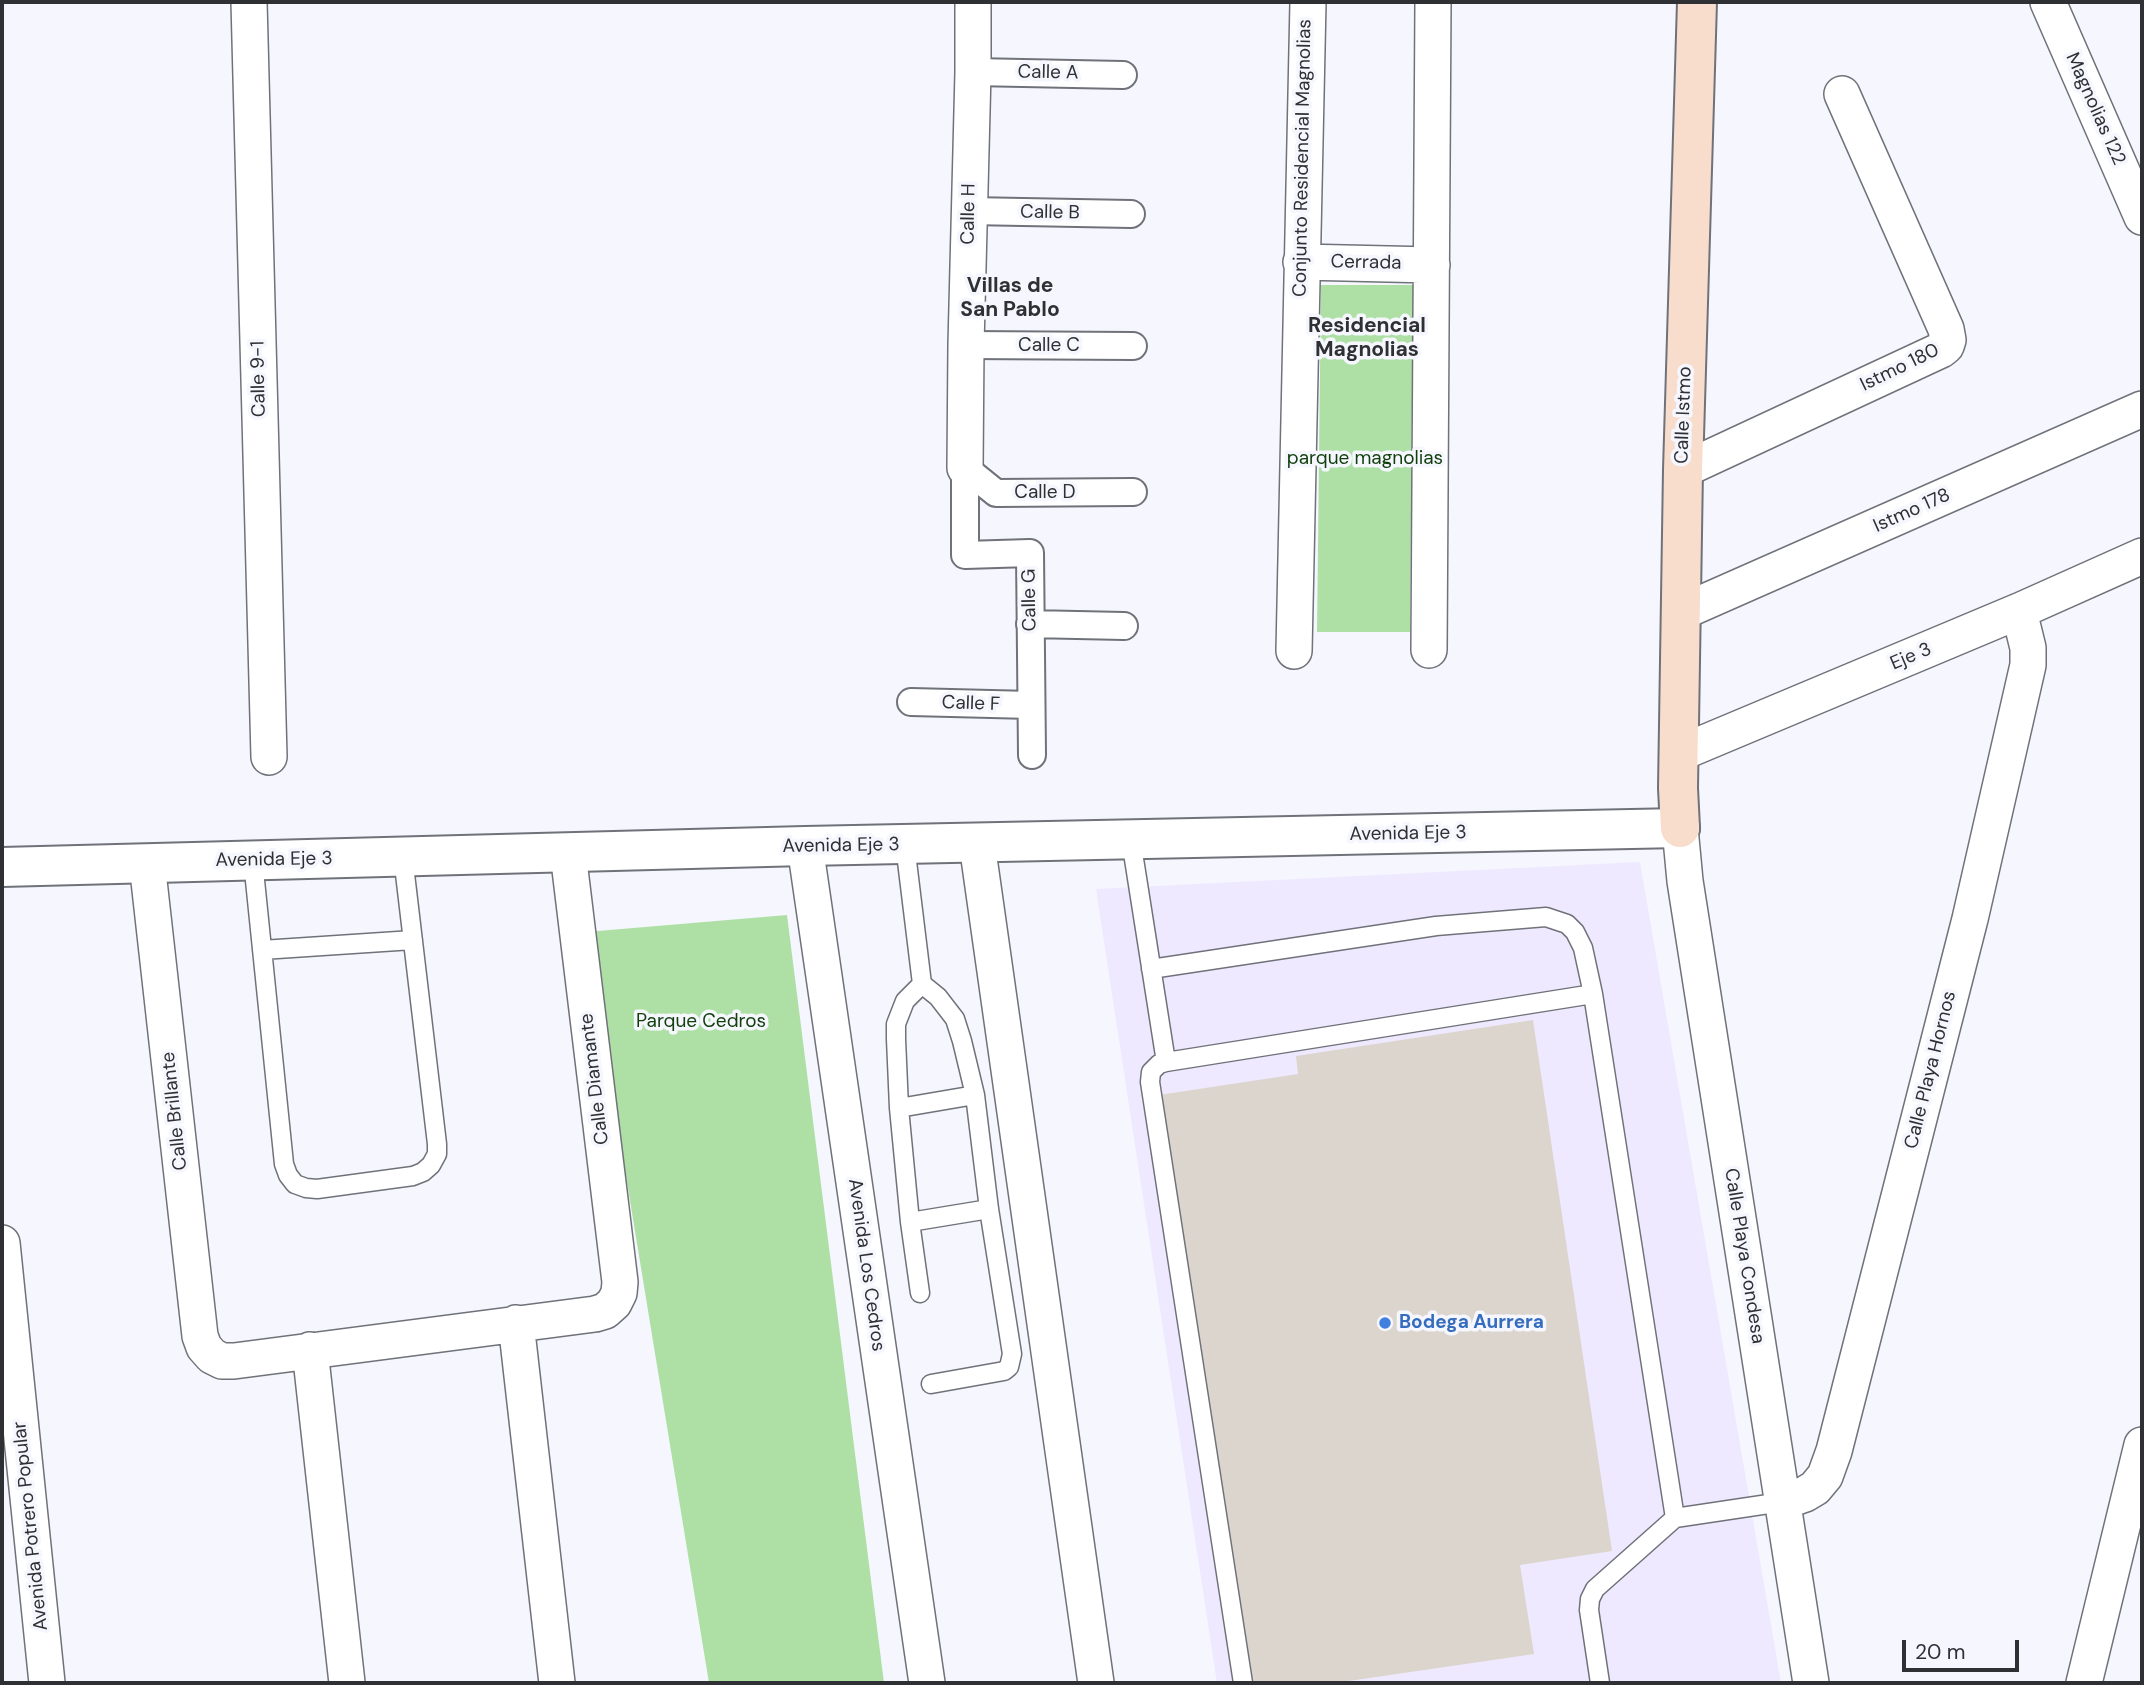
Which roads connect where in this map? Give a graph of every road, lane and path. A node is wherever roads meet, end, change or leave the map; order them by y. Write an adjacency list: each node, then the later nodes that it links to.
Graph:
1 (249, 2): 32 (street, Calle 9-1)
2 (973, 2): 7 (street, Calle H)
3 (1308, 2): 13 (street, Conjunto Residencial Magnolias)
4 (1433, 2): 14 (street)
5 (1697, 2): 19 (main road, Calle Istmo)
6 (2048, 2): 12 (street, Magnolias 122)
7 (973, 72): 8 (street, Calle A); 10 (street, Calle H)
8 (1123, 75)
9 (1842, 94): 19 (street, Istmo 180)
10 (969, 211): 11 (street, Calle B); 15 (street, Calle H)
11 (1131, 214)
12 (2142, 217)
13 (1301, 262): 14 (street, Cerrada); 27 (street, Conjunto Residencial Magnolias)
14 (1432, 264): 26 (street)
15 (966, 345): 16 (street, Calle C); 18 (street, Calle H)
16 (1133, 346)
17 (2142, 409): 23 (street, Istmo 178)
18 (965, 468): 20 (street, Calle D); 24 (street, Calle G)
19 (1683, 470): 23 (main road, Calle Istmo)
20 (1133, 492)
21 (2142, 556): 22 (street, Eje 3)
22 (2019, 611): 30 (street, Eje 3); 59 (street, Calle Playa Hornos)
23 (1682, 612): 30 (main road, Calle Istmo)
24 (1030, 624): 25 (street); 29 (street, Calle G)
25 (1124, 626)
26 (1429, 650)
27 (1294, 651)
28 (911, 702): 29 (street, Calle F)
29 (1031, 705): 31 (street, Calle G)
30 (1678, 754): 33 (main road, Calle Istmo)
31 (1032, 755)
32 (269, 757)
33 (1680, 828): 34 (street, Avenida Eje 3); 59 (street, Calle Playa Condesa)
34 (1131, 840): 35 (street, Avenida Eje 3); 45 (lane)
35 (977, 844): 36 (street, Avenida Eje 3); 65 (street)
36 (905, 845): 37 (street, Avenida Eje 3); 46 (lane)
37 (805, 846): 38 (street, Avenida Eje 3); 64 (street, Avenida Los Cedros)
38 (568, 853): 39 (street, Avenida Eje 3); 55 (street, Calle Diamante)
39 (403, 857): 40 (street, Avenida Eje 3); 43 (lane)
40 (253, 861): 41 (street, Avenida Eje 3); 44 (lane)
41 (147, 863): 42 (street, Avenida Eje 3); 56 (street, Calle Brillante)
42 (2, 867)
43 (413, 940): 44 (lane); 44 (lane)
44 (262, 950)
45 (1151, 969): 47 (lane); 48 (lane)
46 (922, 984): 49 (lane); 50 (lane)
47 (1593, 994): 48 (lane); 60 (lane)
48 (1167, 1062): 66 (lane)
49 (975, 1095): 50 (lane); 51 (lane)
50 (899, 1108): 52 (lane)
51 (989, 1209): 52 (lane); 57 (lane)
52 (910, 1222): 54 (lane)
53 (2, 1243): 61 (street, Avenida Potrero Popular)
54 (920, 1293)
55 (516, 1323): 56 (street); 63 (street)
56 (310, 1350): 62 (street)
57 (930, 1384)
58 (2142, 1445): 69 (street)
59 (1782, 1502): 60 (lane); 68 (street, Calle Playa Condesa)
60 (1675, 1518): 67 (lane)
61 (47, 1683)
62 (347, 1683)
63 (556, 1683)
64 (927, 1683)
65 (1096, 1683)
66 (1243, 1683)
67 (1600, 1683)
68 (1811, 1683)
69 (2084, 1683)

